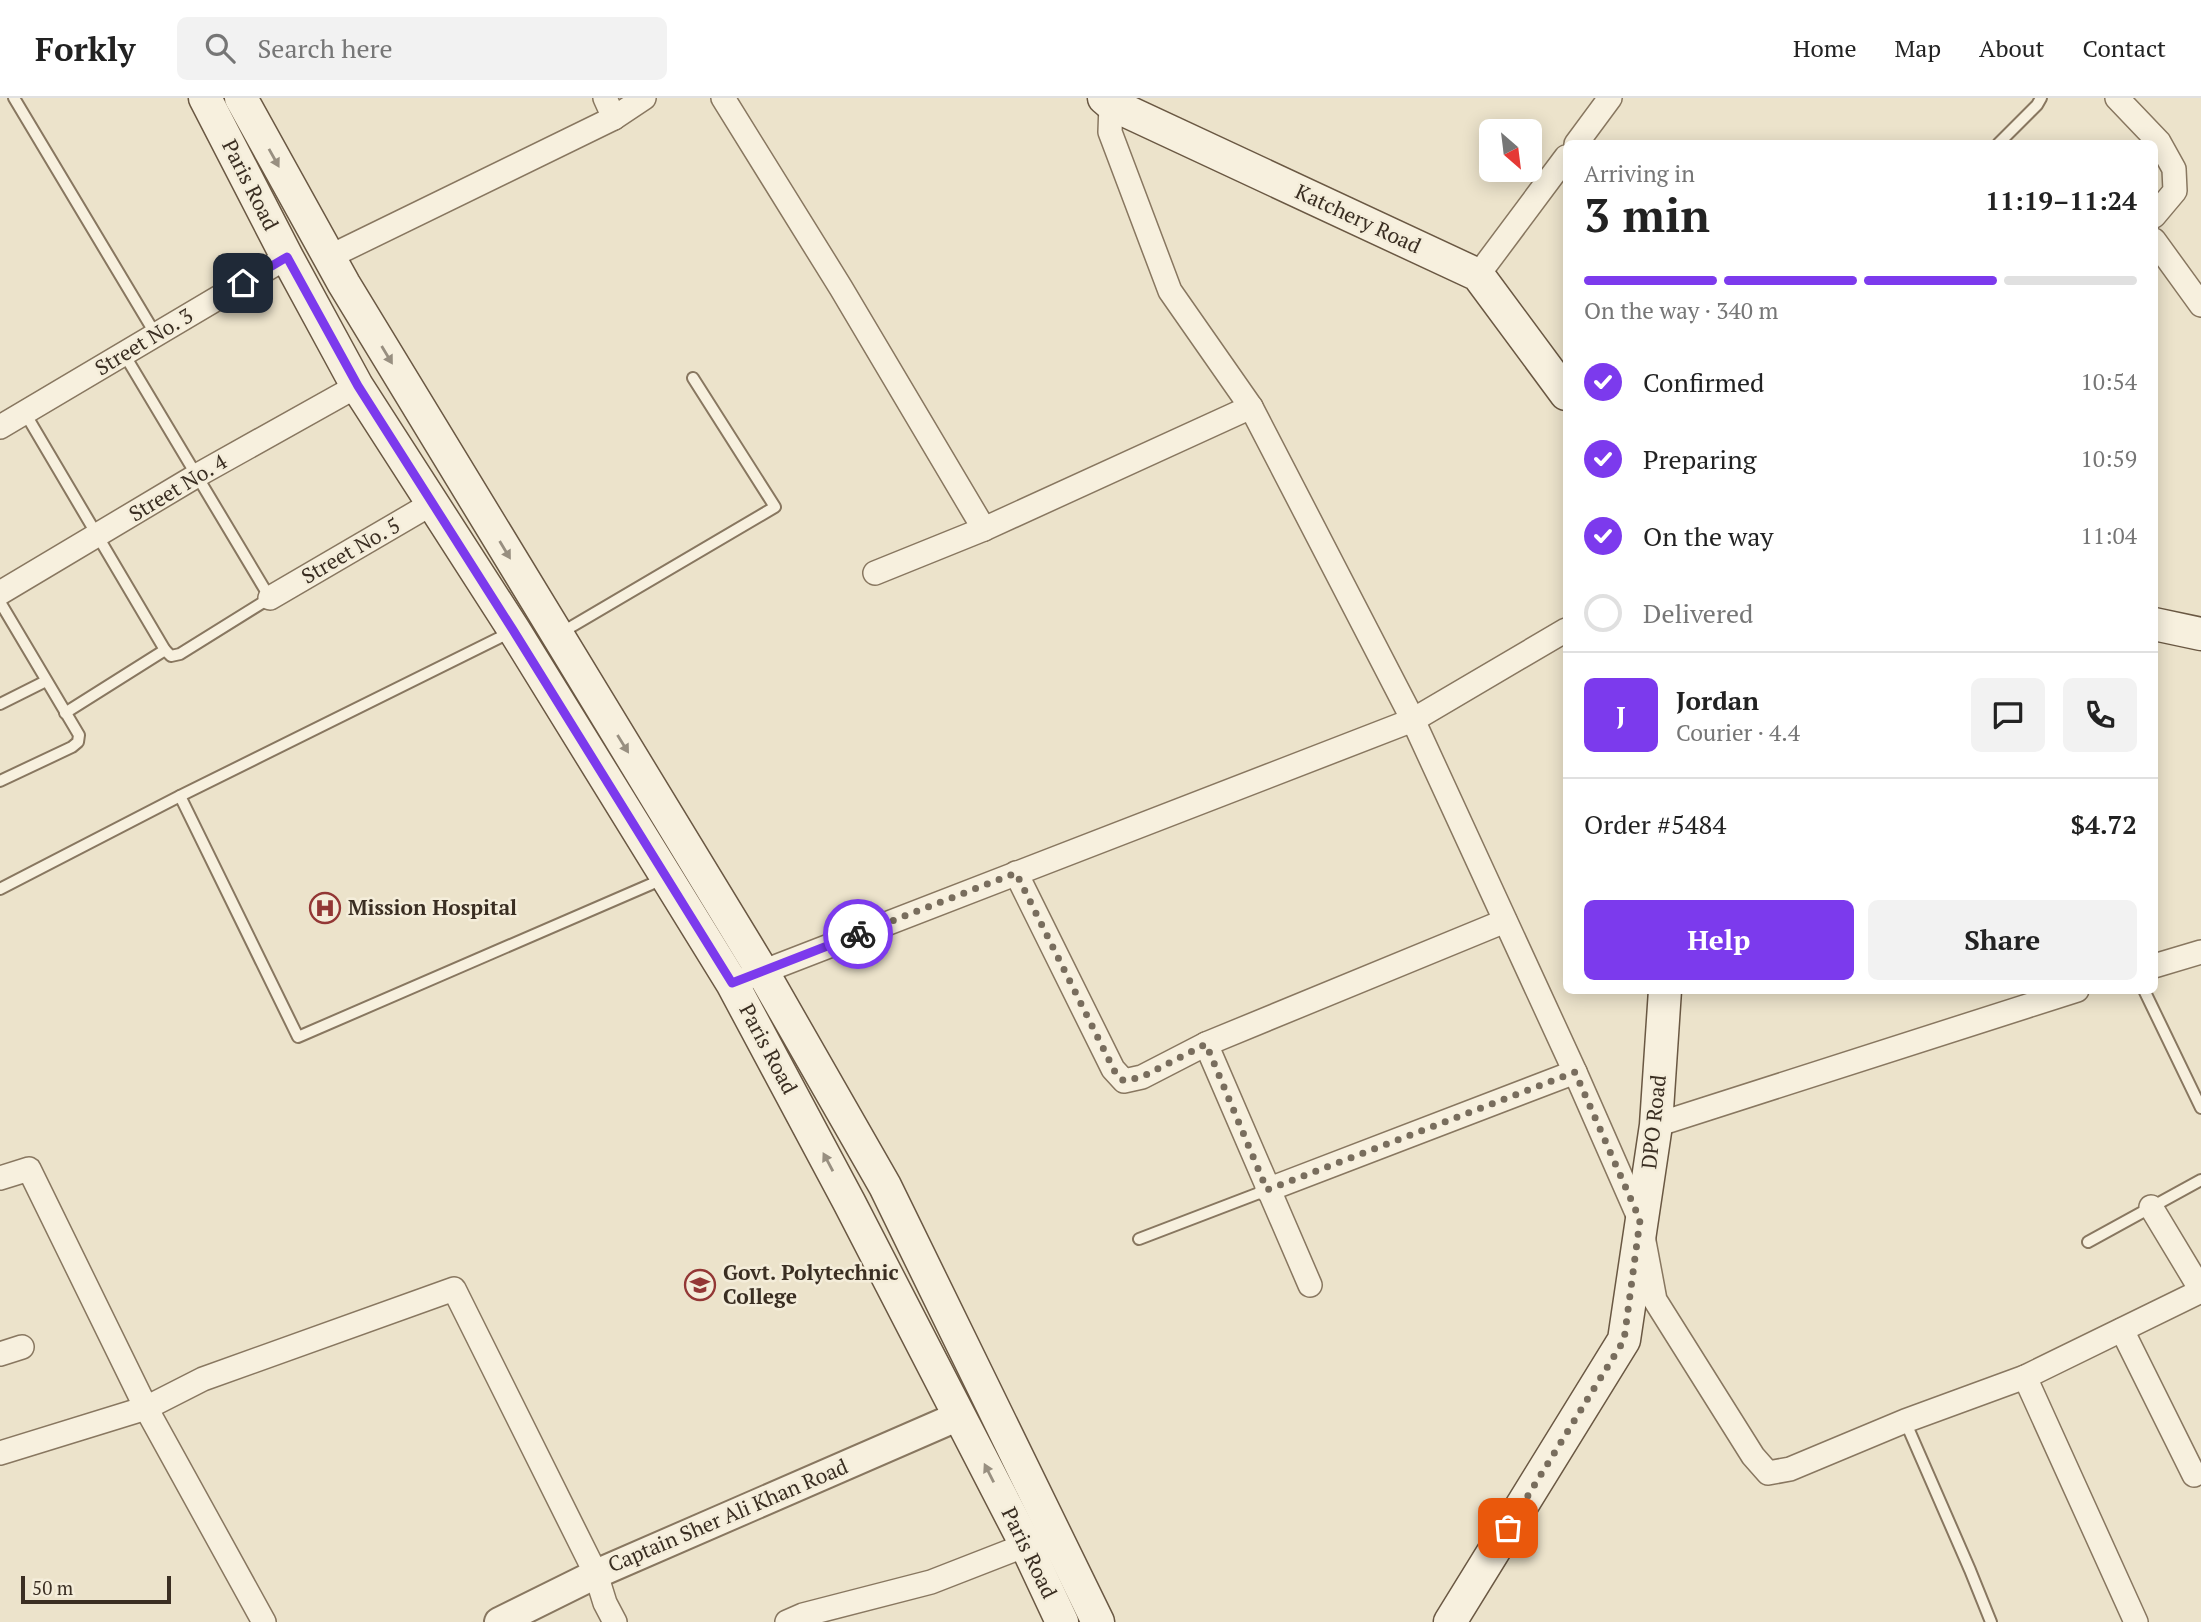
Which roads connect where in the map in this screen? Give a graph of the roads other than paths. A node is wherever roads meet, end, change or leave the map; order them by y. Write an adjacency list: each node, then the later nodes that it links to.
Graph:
1 (14, 98): 22 (lane)
2 (205, 98): 18 (main road, Paris Road)
3 (241, 98): 19 (main road, Paris Road, one-way to 19)
4 (644, 98): 10 (street)
5 (723, 98): 32 (street)
6 (1610, 98): 11 (street)
7 (2041, 98): 12 (lane)
8 (2117, 98): 13 (street)
9 (1108, 101): 20 (main road, Katchery Road); 27 (street)
10 (610, 108): 19 (street)
11 (1579, 140)
12 (2002, 140)
13 (2157, 140)
14 (2158, 141): 16 (street)
15 (1563, 161): 20 (street)
16 (2158, 211)
17 (2158, 246): 21 (street)
18 (287, 257): 22 (street, Street No. 3); 25 (main road, Paris Road)
19 (329, 257): 44 (main road, Paris Road, one-way to 44)
20 (1478, 275): 26 (main road, Katchery Road)
21 (2201, 305)
22 (156, 335): 23 (street, Street No. 3)
23 (124, 354): 28 (street, Street No. 3); 30 (lane)
24 (693, 378): 44 (lane)
25 (358, 386): 30 (street, Street No. 4); 31 (main road, Paris Road)
26 (1563, 390)
27 (1251, 407): 32 (street); 49 (street)
28 (25, 413): 29 (street, Street No. 3); 33 (lane)
29 (0, 427)
30 (196, 475): 33 (street, Street No. 4); 36 (lane)
31 (431, 504): 36 (street, Street No. 5); 41 (main road, Paris Road)
32 (984, 529): 34 (street)
33 (98, 535): 35 (street, Street No. 4); 45 (lane)
34 (875, 573)
35 (0, 593)
36 (270, 598): 45 (lane)
37 (0, 602): 46 (lane)
38 (2158, 605): 39 (main road)
39 (2201, 613)
40 (2158, 625): 43 (main road)
41 (513, 630): 51 (lane); 53 (main road, Paris Road)
42 (1563, 633): 49 (street)
43 (2201, 634)
44 (556, 635): 58 (main road, Paris Road, one-way to 58)
45 (165, 650): 48 (lane)
46 (46, 681): 47 (lane); 48 (lane)
47 (0, 704)
48 (65, 713): 50 (lane)
49 (1413, 720): 52 (street); 55 (street)
50 (0, 781)
51 (180, 796): 53 (lane); 54 (lane)
52 (1016, 873): 58 (street); 63 (street)
53 (666, 877): 59 (main road, Paris Road)
54 (0, 889)
55 (1505, 921): 63 (street); 64 (street)
56 (2201, 952): 57 (street)
57 (2158, 965)
58 (762, 971): 59 (street); 69 (main road, Paris Road)
59 (732, 983): 71 (main road, Paris Road, one-way to 59)
60 (1665, 994): 66 (main road, DPO Road)
61 (2065, 994): 66 (street)
62 (2146, 994): 65 (lane)
63 (1206, 1044): 70 (street)
64 (1575, 1072): 70 (street); 73 (street)
65 (2201, 1108)
66 (1656, 1125): 73 (main road, DPO Road)
67 (0, 1178): 82 (street)
68 (2201, 1180): 72 (lane)
69 (885, 1186): 71 (main road); 94 (main road, Paris Road)
70 (1267, 1190): 74 (lane); 76 (street)
71 (849, 1202): 83 (main road, Paris Road)
72 (2151, 1207): 75 (lane); 77 (street)
73 (1640, 1220): 84 (street); 95 (main road, DPO Road)
74 (1139, 1239)
75 (2088, 1242)
76 (1310, 1285)
77 (2201, 1290): 78 (street)
78 (2122, 1330): 81 (street); 86 (street)
79 (22, 1346): 80 (street)
80 (0, 1354)
81 (2025, 1377): 84 (street); 97 (street)
82 (146, 1408): 85 (street); 88 (street); 89 (street)
83 (960, 1416): 87 (main road, Paris Road, one-way to 83); 88 (street, Captain Sher Ali Khan Road)
84 (1905, 1421): 96 (lane)
85 (0, 1453)
86 (2194, 1475)
87 (1026, 1545): 92 (street); 93 (main road, Paris Road)
88 (596, 1574): 90 (street, Captain Sher Ali Khan Road); 91 (street)
89 (264, 1622)
90 (499, 1622)
91 (615, 1622)
92 (787, 1622)
93 (1062, 1622)
94 (1098, 1622)
95 (1450, 1622)
96 (1991, 1622)
97 (2136, 1622)

